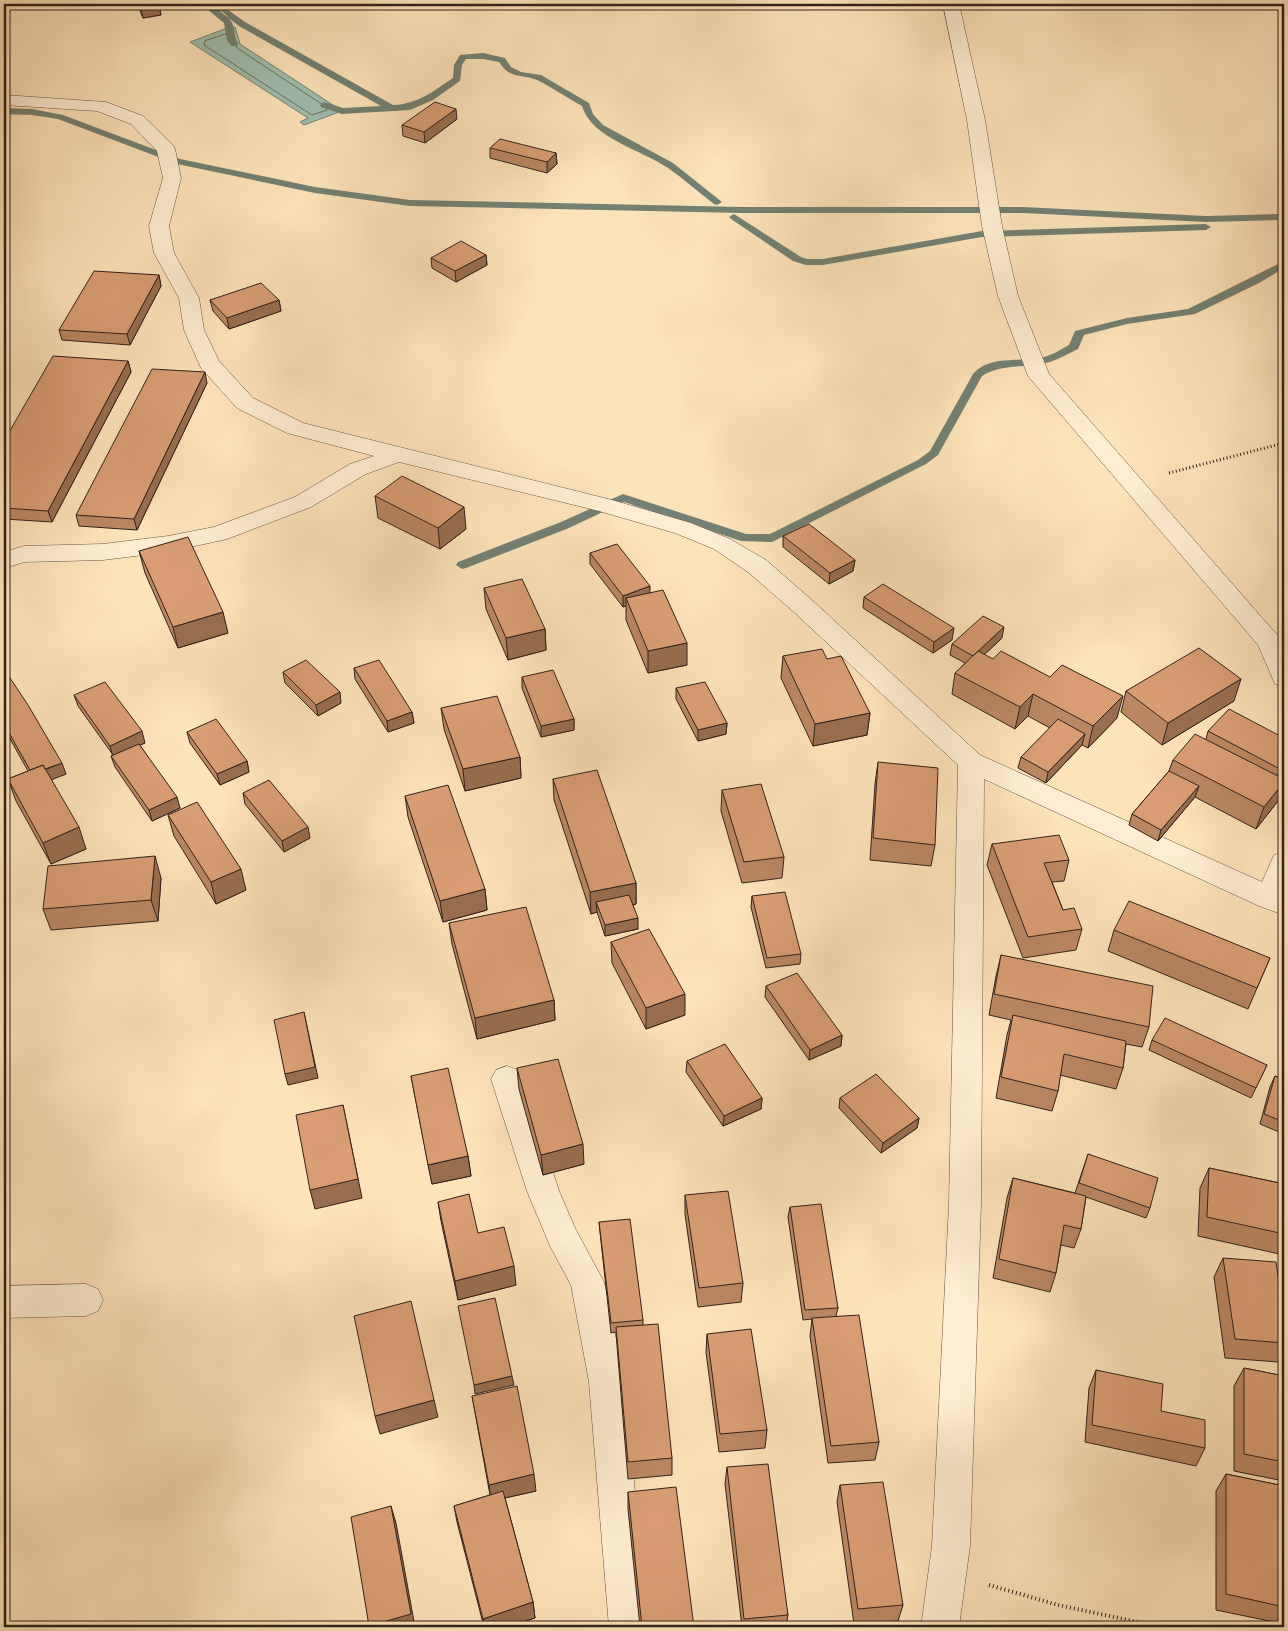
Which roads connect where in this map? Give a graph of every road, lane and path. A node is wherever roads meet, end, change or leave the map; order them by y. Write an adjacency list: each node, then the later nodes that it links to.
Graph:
1 (950, 4): 5 (street)
2 (4, 100): 4 (street)
3 (1284, 442): 5 (path)
4 (398, 455): 6 (street); 9 (street)
5 (1129, 482): 7 (street)
6 (4, 560)
7 (1276, 640): 8 (street)
8 (1284, 678)
9 (971, 762): 11 (street); 15 (street)
10 (1284, 863): 11 (street)
11 (1276, 901)
12 (507, 1079): 16 (street)
13 (86, 1300): 14 (street)
14 (4, 1302)
15 (948, 1573): 17 (street); 18 (path)
16 (628, 1627)
17 (940, 1627)
18 (1161, 1627)

